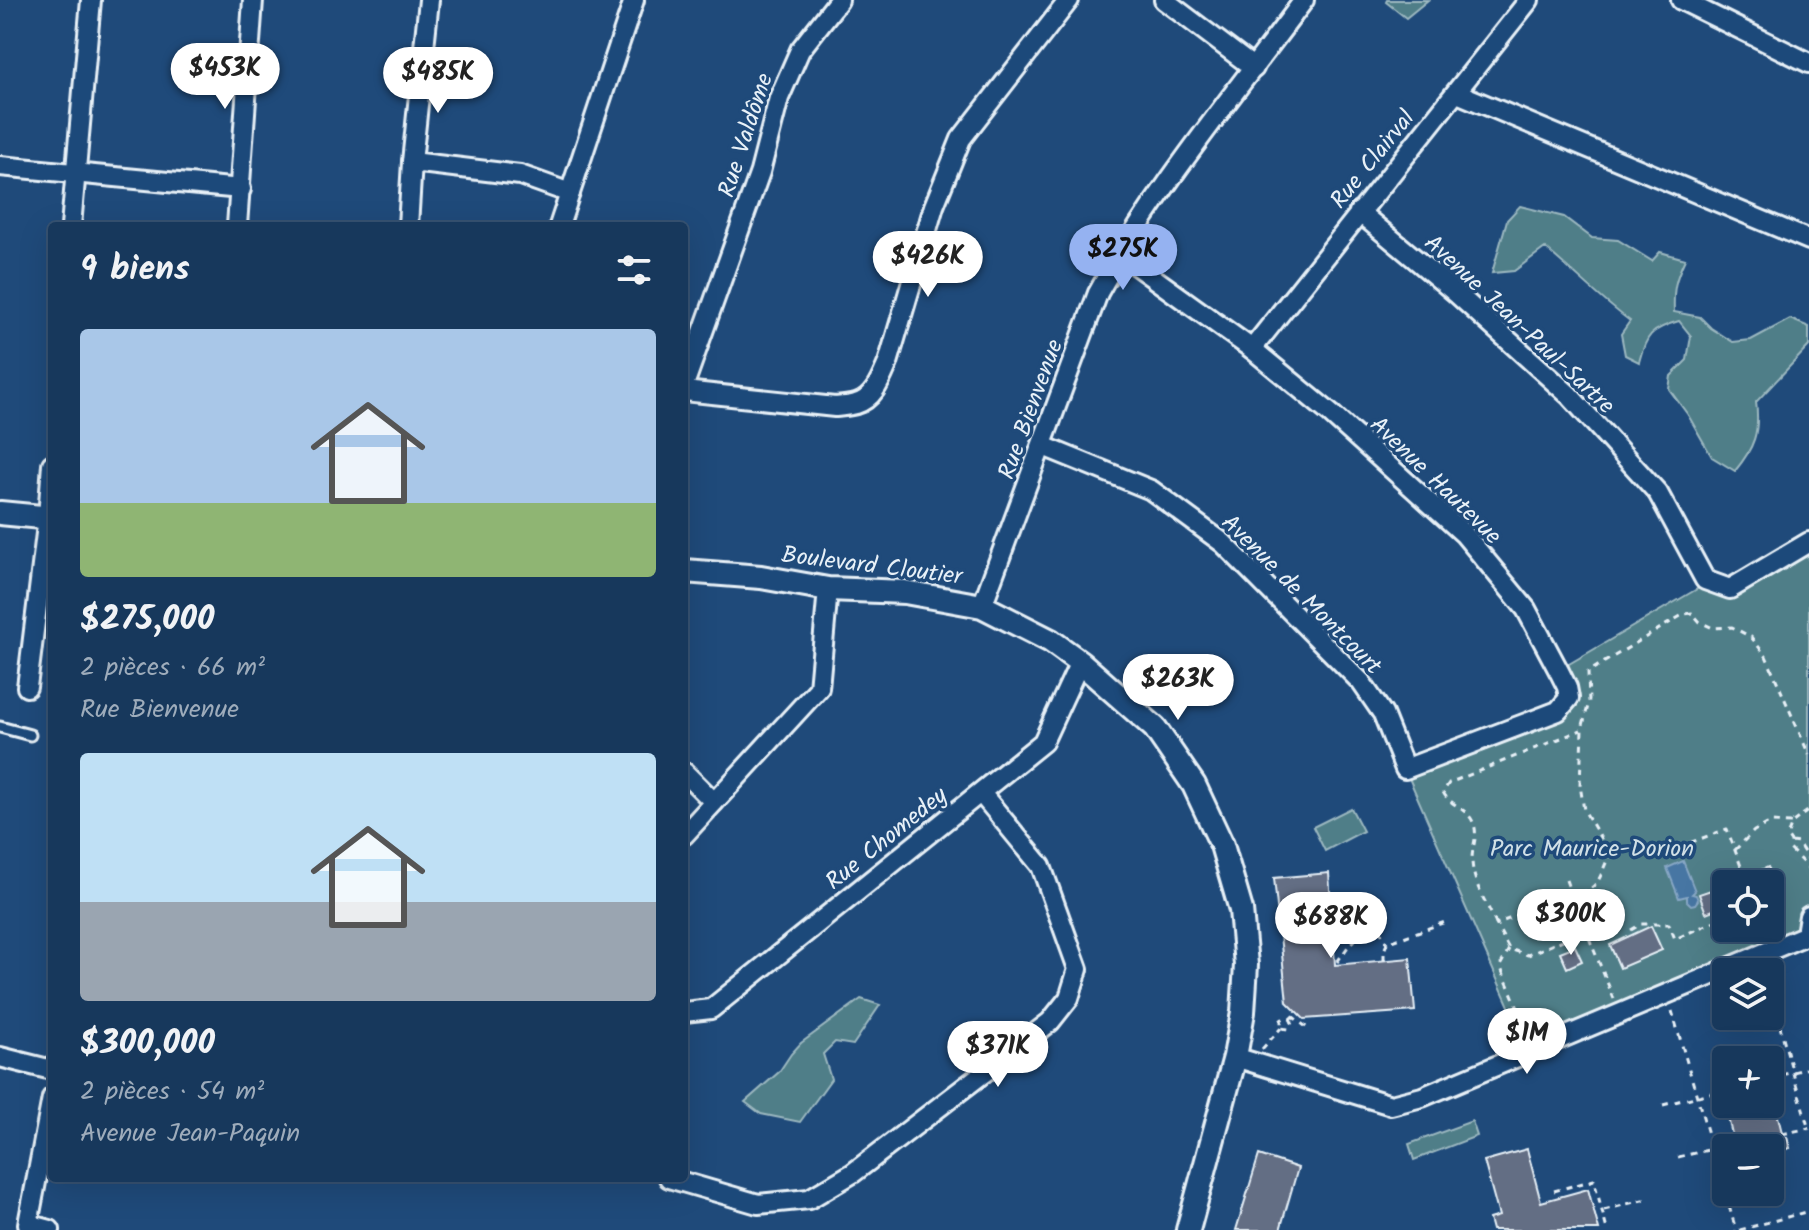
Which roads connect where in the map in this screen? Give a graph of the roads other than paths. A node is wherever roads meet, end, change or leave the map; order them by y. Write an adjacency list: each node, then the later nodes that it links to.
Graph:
1 (91, 0): 16 (street)
2 (253, 0): 17 (street)
3 (429, 0): 14 (street)
4 (634, 0): 18 (street)
5 (839, 0): 27 (street, Rue Valdôme)
6 (1069, 0): 28 (street)
7 (1164, 0): 12 (street)
8 (1304, 0): 12 (street, Rue Bienvenue)
9 (1529, 0): 13 (street, Rue Clairval)
10 (1681, 0): 11 (street)
11 (1809, 63)
12 (1254, 68): 25 (street, Rue Bienvenue)
13 (1457, 93): 19 (street, Rue Clairval); 24 (street)
14 (412, 162): 18 (street); 22 (street)
15 (0, 166): 16 (street)
16 (76, 173): 17 (street); 20 (street)
17 (241, 189): 21 (street)
18 (570, 193): 23 (street)
19 (1359, 212): 26 (street, Rue Clairval); 33 (street, Avenue Jean-Paul-Sartre)
20 (71, 222)
21 (237, 222)
22 (408, 222)
23 (560, 222)
24 (1809, 240)
25 (1120, 254): 26 (street, Avenue Hautevue); 29 (street, Rue Bienvenue)
26 (1252, 349): 41 (street, Avenue Hautevue)
27 (688, 377)
28 (688, 389)
29 (1043, 446): 36 (street, Rue Bienvenue); 41 (street, Avenue de Montcourt)
30 (0, 513): 31 (street)
31 (48, 517)
32 (48, 532): 38 (street)
33 (1809, 542)
34 (688, 571): 35 (street, Boulevard Cloutier)
35 (828, 589): 36 (street, Boulevard Cloutier); 44 (street)
36 (982, 606): 37 (street, Boulevard Cloutier)
37 (1080, 662): 43 (street, Rue Chomedey); 50 (street, Boulevard Cloutier)
38 (27, 687)
39 (0, 727): 40 (lane)
40 (30, 735)
41 (1405, 769)
42 (688, 776): 44 (street)
43 (981, 793): 48 (street, Rue Chomedey); 53 (street)
44 (714, 802): 45 (street)
45 (688, 831)
46 (1809, 916): 47 (street)
47 (1809, 934): 50 (street)
48 (688, 1012)
49 (0, 1057): 51 (street)
50 (1243, 1059): 55 (street, Boulevard Cloutier)
51 (48, 1069)
52 (48, 1119): 54 (street)
53 (683, 1182)
54 (50, 1230)
55 (1188, 1230)

